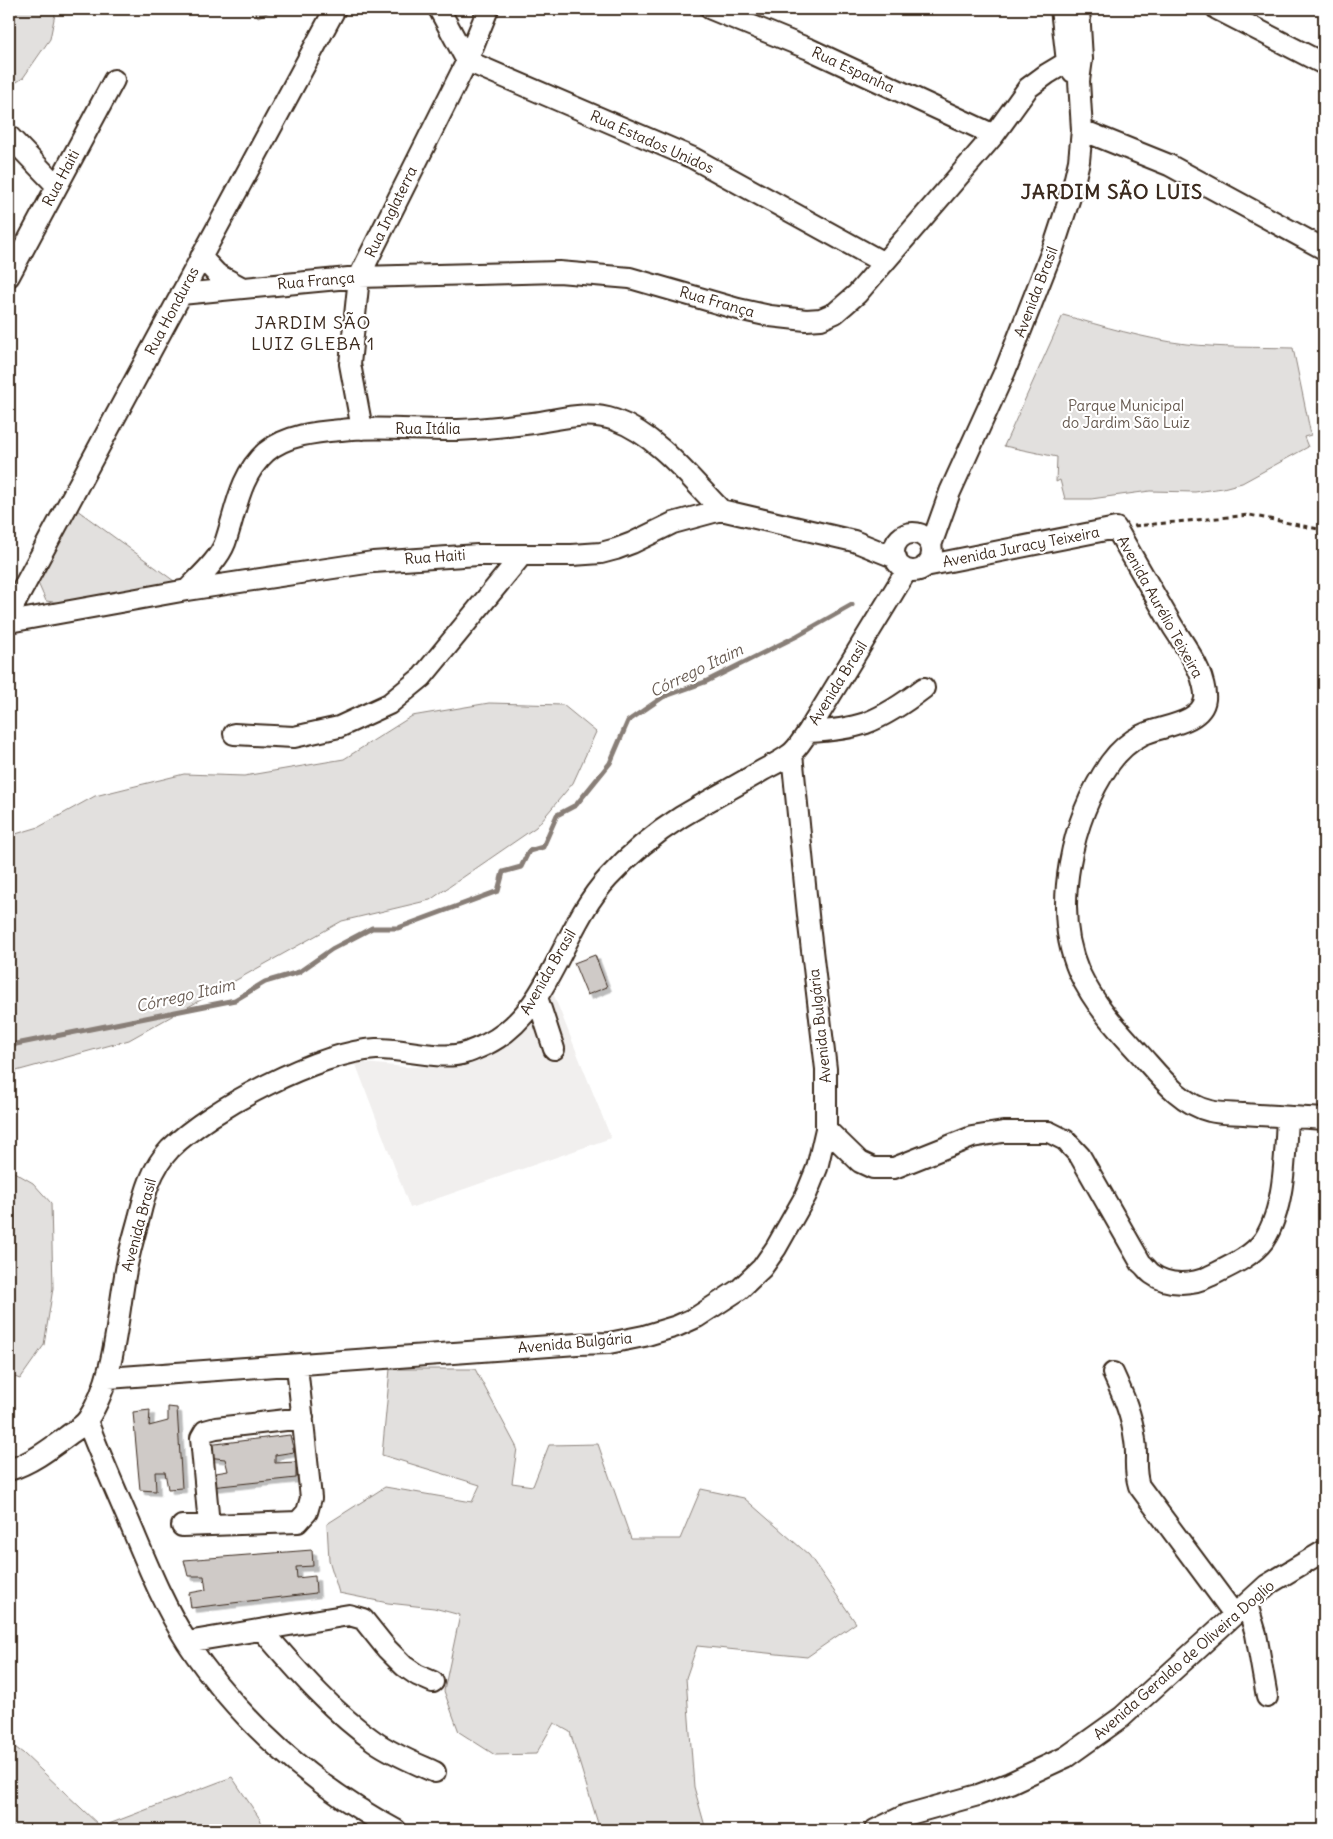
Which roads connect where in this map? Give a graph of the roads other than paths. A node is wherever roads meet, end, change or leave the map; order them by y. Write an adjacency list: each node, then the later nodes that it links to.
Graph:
1 (334, 9): 17 (street, Rua Honduras)
2 (440, 9): 8 (street)
3 (488, 9): 8 (street, Rua Inglaterra)
4 (711, 9): 13 (street, Rua Espanha)
5 (1061, 9): 9 (street, Avenida Brasil)
6 (1079, 9): 9 (street)
7 (1218, 9): 10 (street)
8 (467, 60): 18 (street, Rua Estados Unidos); 20 (street, Rua Inglaterra)
9 (1074, 60): 12 (street, Avenida Brasil); 13 (street, Rua França)
10 (1324, 64)
11 (114, 80): 15 (street, Rua Haiti)
12 (1082, 130): 16 (street); 24 (street, Avenida Brasil)
13 (994, 135): 18 (street, Rua França)
14 (9, 136): 15 (street)
15 (56, 185): 19 (street, Rua Haiti)
16 (1324, 249)
17 (201, 257): 21 (street); 22 (street, Rua Honduras)
18 (884, 263): 20 (street, Rua França)
19 (9, 276)
20 (359, 277): 21 (street, Rua França); 23 (street, Rua Inglaterra)
21 (240, 287): 22 (street, Rua França)
22 (181, 294): 33 (street, Rua Honduras)
23 (362, 428): 25 (street, Rua Itália); 32 (street, Rua Itália)
24 (950, 492): 27 (street, Avenida Brasil); 29 (street, Avenida Brasil)
25 (720, 510): 28 (street, Rua Haiti); 30 (street, Rua Haiti)
26 (1116, 528): 31 (street, Avenida Juracy Teixeira); 41 (street, Avenida Aurélio Teixeira)
27 (910, 533): 28 (street, Rua Haiti); 29 (street); 31 (street)
28 (854, 541): 31 (street, Rua Haiti)
29 (931, 545): 31 (street)
30 (522, 555): 32 (street, Rua Haiti); 37 (street)
31 (909, 565): 36 (street, Avenida Brasil)
32 (187, 590): 34 (street, Rua Haiti)
33 (9, 614)
34 (9, 622)
35 (924, 688): 36 (street)
36 (808, 732): 38 (street, Avenida Brasil)
37 (234, 734)
38 (792, 754): 39 (street, Avenida Brasil); 43 (street, Avenida Bulgária)
39 (537, 996): 40 (street); 46 (street, Avenida Brasil)
40 (554, 1049)
41 (1287, 1117): 42 (street, Avenida Aurélio Teixeira); 43 (street)
42 (1324, 1119)
43 (826, 1129): 44 (street, Avenida Bulgária)
44 (298, 1366): 46 (street, Avenida Bulgária); 47 (street)
45 (1113, 1373): 53 (street)
46 (108, 1378): 48 (street, Avenida Brasil)
47 (303, 1418): 50 (street); 50 (street)
48 (87, 1421): 49 (street, Avenida Brasil); 55 (street)
49 (9, 1470)
50 (209, 1525): 51 (street)
51 (182, 1526)
52 (1324, 1551): 53 (street, Avenida Geraldo de Oliveira Doglio)
53 (1240, 1609): 57 (street); 60 (street, Avenida Geraldo de Oliveira Doglio)
54 (262, 1630): 55 (street); 56 (street); 58 (street)
55 (187, 1642): 59 (street)
56 (433, 1682)
57 (1267, 1697)
58 (436, 1772)
59 (396, 1830)
60 (875, 1830)

